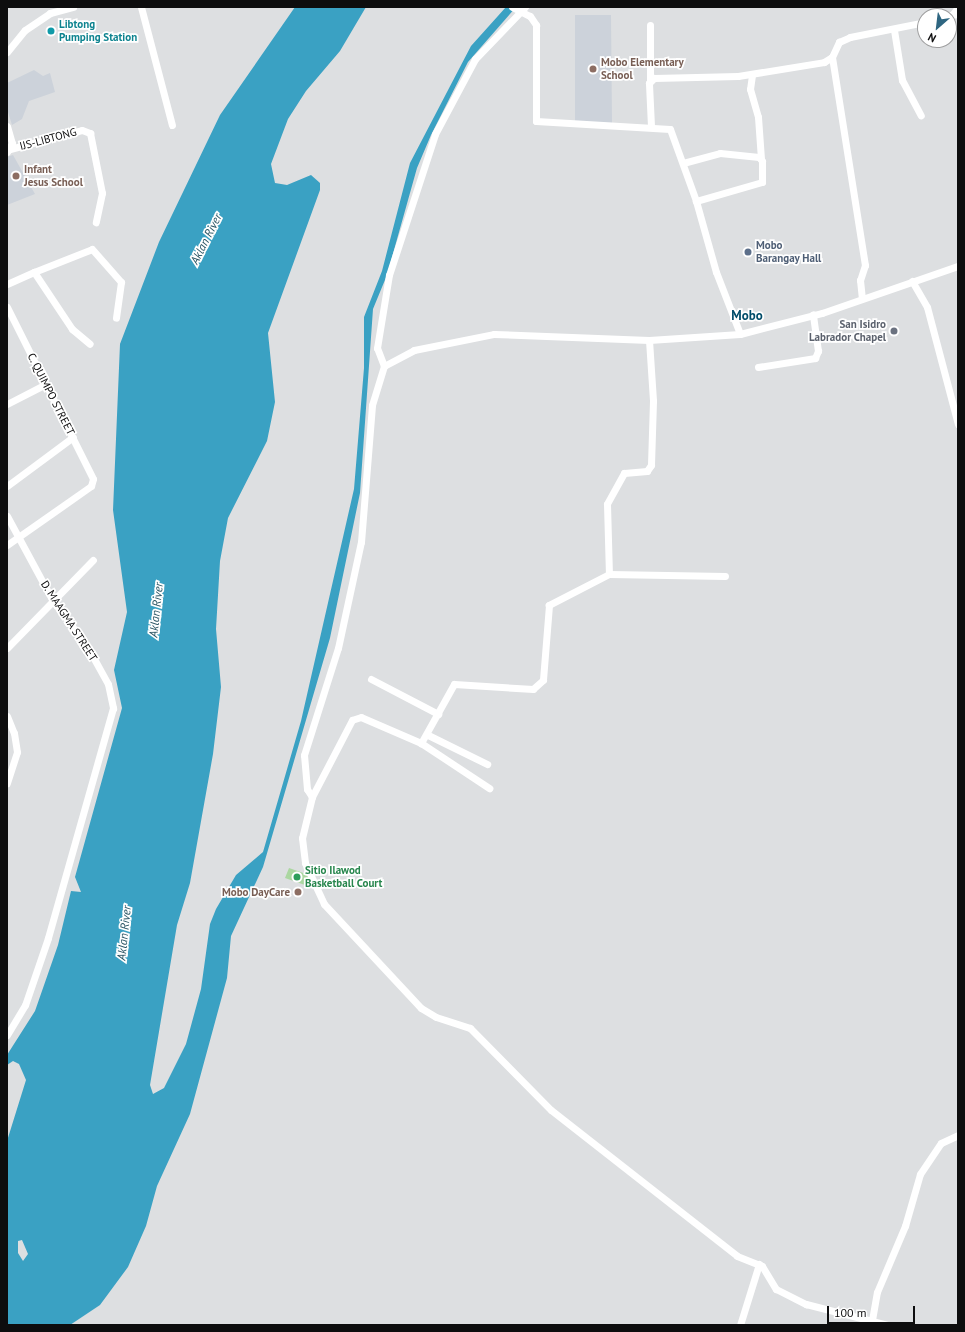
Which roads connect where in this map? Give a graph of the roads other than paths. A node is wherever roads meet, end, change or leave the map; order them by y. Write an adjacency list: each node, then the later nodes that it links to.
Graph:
1 (73, 7): 8 (street)
2 (141, 7): 13 (street)
3 (512, 7): 4 (street)
4 (522, 10): 15 (street); 33 (street)
5 (917, 24): 7 (street)
6 (650, 25): 11 (street)
7 (894, 30): 9 (street); 12 (street)
8 (7, 52)
9 (832, 57): 10 (street); 25 (street)
10 (752, 75): 11 (street); 17 (street)
11 (650, 80): 15 (street)
12 (921, 115)
13 (172, 125)
14 (7, 126): 16 (street)
15 (651, 126): 18 (street)
16 (8, 150): 20 (street, IJS-LIBTONG)
17 (761, 158): 18 (street); 19 (street)
18 (683, 163): 19 (street)
19 (696, 200): 30 (street)
20 (96, 222)
21 (958, 266): 23 (street)
22 (34, 272): 24 (street); 28 (street); 32 (street)
23 (912, 281): 25 (street); 37 (street)
24 (7, 284)
25 (862, 298): 27 (street)
26 (7, 307): 29 (street, C. QUIMPO STREET)
27 (813, 314): 30 (street); 34 (street)
28 (116, 318)
29 (10, 322): 35 (street, C. QUIMPO STREET)
30 (740, 334): 31 (street)
31 (649, 340): 33 (street); 44 (street)
32 (90, 344)
33 (384, 366): 56 (street)
34 (758, 367)
35 (46, 384): 36 (street); 38 (street, C. QUIMPO STREET)
36 (7, 404)
37 (958, 424)
38 (73, 437): 39 (street); 41 (street, C. QUIMPO STREET)
39 (7, 486)
40 (7, 516): 41 (street, D. MAAGMA STREET)
41 (18, 537): 42 (street); 46 (street, D. MAAGMA STREET)
42 (7, 545)
43 (93, 560): 46 (street)
44 (609, 574): 45 (street); 49 (street)
45 (725, 576)
46 (53, 601): 47 (street); 57 (street, D. MAAGMA STREET)
47 (7, 648)
48 (370, 679): 49 (street)
49 (438, 714): 51 (street)
50 (7, 716): 54 (street)
51 (428, 735): 52 (street); 53 (street)
52 (421, 743): 55 (street); 56 (street)
53 (487, 764)
54 (7, 783)
55 (489, 788)
56 (312, 797): 59 (street)
57 (7, 1035)
58 (958, 1135): 60 (street)
59 (759, 1264): 60 (street); 61 (street)
60 (872, 1320): 62 (street)
61 (740, 1325)
62 (888, 1325)

